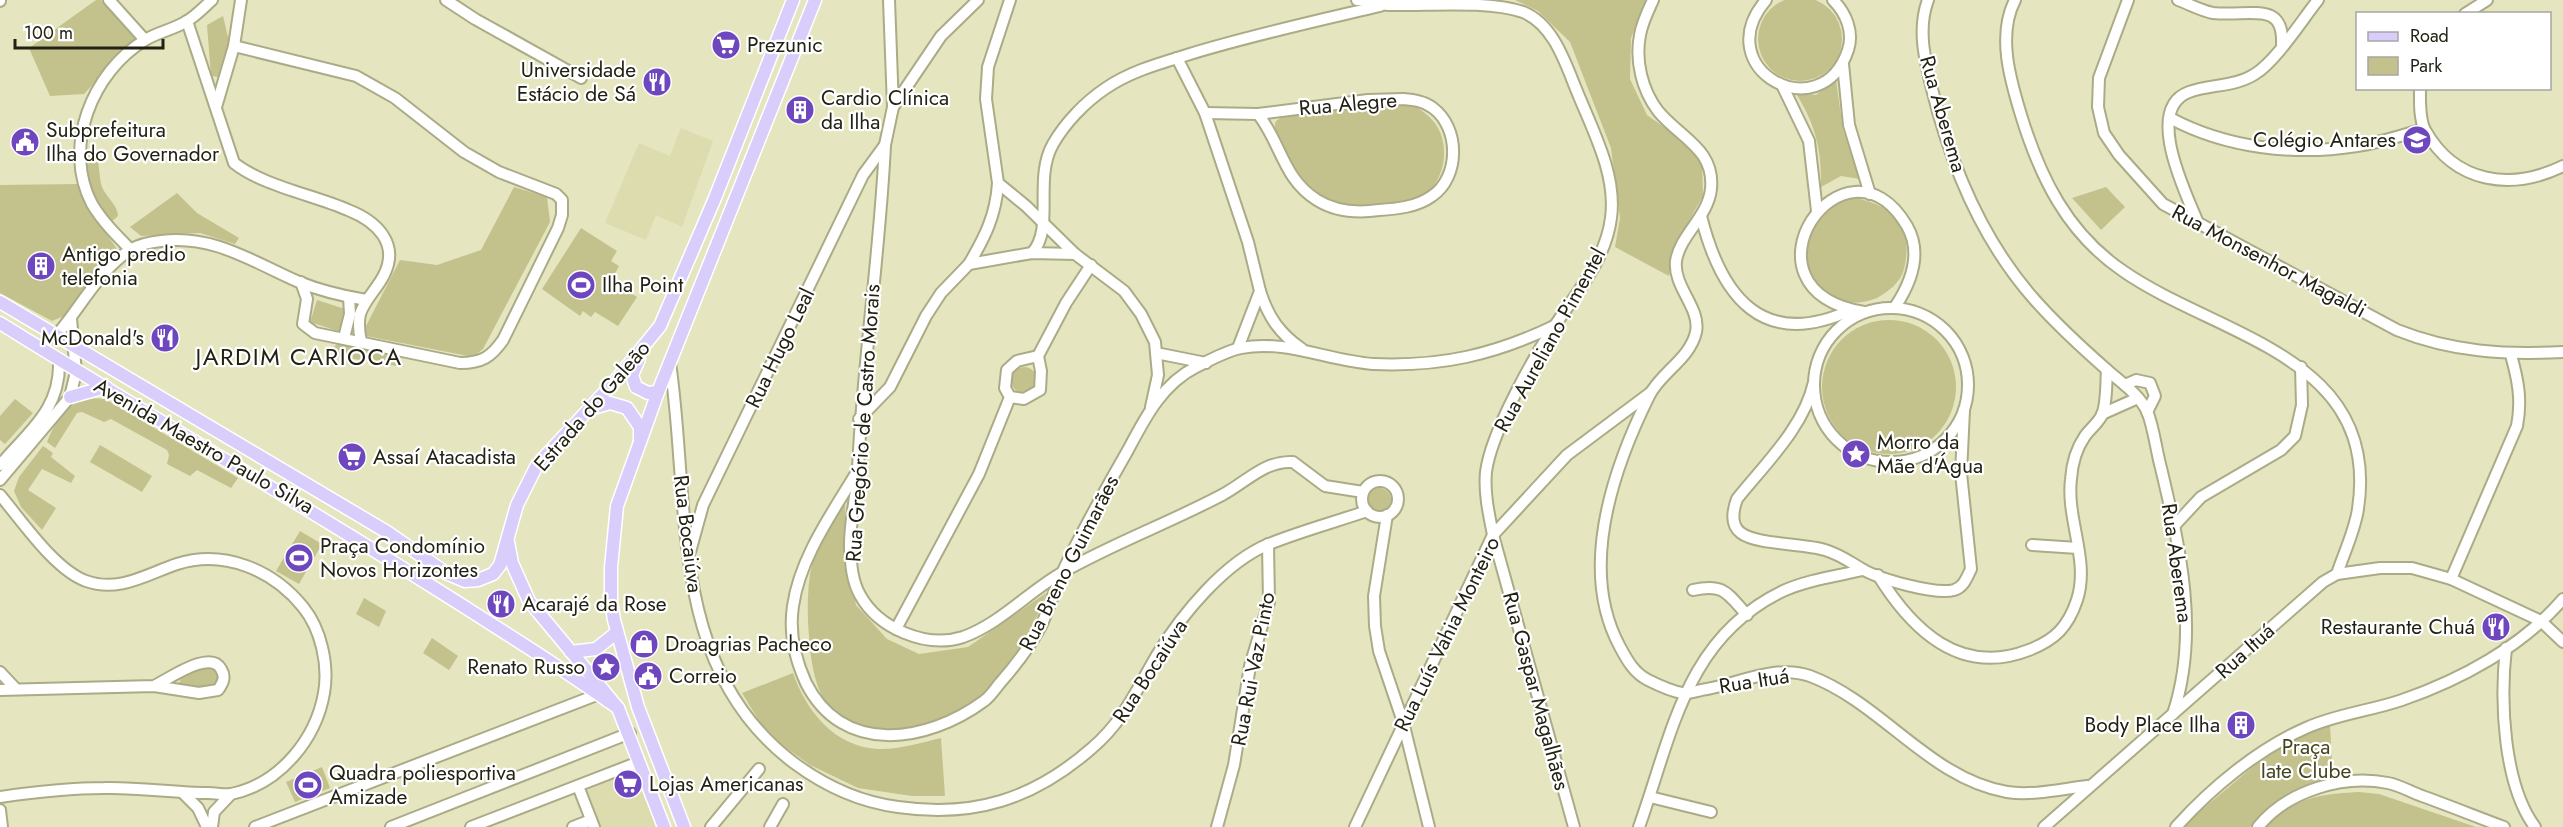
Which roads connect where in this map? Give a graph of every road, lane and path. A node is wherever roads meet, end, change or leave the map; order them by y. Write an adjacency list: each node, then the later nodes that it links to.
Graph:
1 (110, 0): 23 (street)
2 (212, 0): 22 (street)
3 (241, 0): 25 (street)
4 (446, 0): 28 (street)
5 (794, 0): 70 (main road, Estrada do Galeão)
6 (814, 0): 80 (main road, Estrada do Galeão)
7 (889, 0): 29 (street, Rua Gregório de Castro Morais)
8 (978, 0): 30 (street)
9 (1010, 0): 43 (street)
10 (1357, 0): 19 (street, Rua Aureliano Pimentel)
11 (1653, 0): 46 (street)
12 (1766, 0): 31 (street)
13 (1928, 0): 83 (street, Rua Aberema)
14 (2015, 0): 82 (street)
15 (2127, 0): 48 (street, Rua Monsenhor Magaldi)
16 (2178, 0): 24 (street)
17 (2318, 0): 24 (street)
18 (2487, 0): 21 (street)
19 (1378, 2): 26 (street); 67 (street, Rua Aureliano Pimentel)
20 (1837, 2): 27 (street)
21 (2468, 12)
22 (187, 21): 23 (street); 33 (street)
23 (145, 39): 49 (street)
24 (2282, 44): 37 (street)
25 (234, 46): 33 (street); 71 (street)
26 (1177, 58): 35 (street, Rua Breno Guimarães); 47 (street)
27 (1843, 64): 31 (street); 44 (street)
28 (581, 78)
29 (891, 80): 30 (street); 34 (street, Rua Gregório de Castro Morais)
30 (909, 84): 34 (street)
31 (1783, 87): 45 (street)
32 (2420, 90): 38 (street)
33 (216, 107): 59 (street)
34 (893, 107): 39 (street, Rua Gregório de Castro Morais)
35 (1205, 113): 36 (street, Rua Alegre); 56 (street, Rua Breno Guimarães)
36 (1258, 114): 36 (street, Rua Alegre)
37 (2170, 118): 38 (street); 48 (street)
38 (2424, 129): 40 (street)
39 (885, 145): 41 (street, Rua Hugo Leal); 42 (street, Rua Gregório de Castro Morais)
40 (2563, 166)
41 (863, 175): 42 (street); 105 (street, Rua Hugo Leal)
42 (883, 179): 98 (street, Rua Gregório de Castro Morais)
43 (998, 183): 47 (street); 52 (street)
44 (1870, 194): 45 (street); 61 (street)
45 (1817, 211): 62 (street)
46 (1701, 216): 62 (street); 89 (street)
47 (1043, 223): 50 (street); 51 (street)
48 (2198, 223): 77 (street, Rua Monsenhor Magaldi)
49 (131, 250): 54 (street); 65 (street)
50 (1032, 253): 51 (street); 52 (street)
51 (1075, 254): 53 (street)
52 (969, 264): 98 (street)
53 (1091, 265): 76 (street); 78 (street)
54 (301, 282): 55 (street); 58 (street)
55 (324, 291): 57 (street); 58 (street)
56 (1260, 291): 73 (street); 74 (street, Rua Breno Guimarães)
57 (349, 297): 59 (street); 64 (street)
58 (307, 299): 69 (street)
59 (366, 300): 64 (street)
60 (0, 302): 68 (main road, Avenida Maestro Paulo Silva)
61 (1895, 307): 63 (street); 95 (street)
62 (1851, 310): 63 (street)
63 (1864, 312): 85 (street)
64 (355, 314): 69 (street); 71 (street)
65 (71, 319): 68 (street); 72 (street)
66 (0, 323): 79 (main road, Avenida Maestro Paulo Silva)
67 (1554, 326): 74 (street, Rua Breno Guimarães); 112 (street, Rua Aureliano Pimentel)
68 (55, 337): 72 (main road, Avenida Maestro Paulo Silva)
69 (344, 338): 71 (street)
70 (652, 338): 88 (main road); 94 (main road, Estrada do Galeão)
71 (362, 341)
72 (72, 347): 84 (street); 111 (main road, Avenida Maestro Paulo Silva)
73 (1238, 348): 74 (street, Rua Breno Guimarães); 81 (street, Rua Breno Guimarães)
74 (1304, 351)
75 (2563, 352): 77 (street, Rua Monsenhor Magaldi)
76 (1156, 353): 81 (street); 93 (street)
77 (2511, 355): 122 (street)
78 (1038, 356): 91 (street); 91 (street)
79 (59, 360): 84 (main road, Avenida Maestro Paulo Silva); 100 (street)
80 (670, 363): 88 (main road, Estrada do Galeão); 106 (street, Rua Bocaiúva)
81 (1206, 363): 93 (street, Rua Breno Guimarães)
82 (2301, 367): 110 (street); 120 (street)
83 (2107, 370): 86 (street, Rua Aberema); 97 (street)
84 (76, 372): 87 (main road, Avenida Maestro Paulo Silva); 90 (street)
85 (1814, 382): 95 (street); 118 (street)
86 (2125, 385): 92 (street, Rua Aberema); 96 (street, Rua Aberema)
87 (106, 387): 90 (main road); 109 (main road, Avenida Maestro Paulo Silva)
88 (658, 392): 99 (main road, Estrada do Galeão)
89 (1650, 393): 112 (street, Rua Luís Vahia Monteiro); 136 (street)
90 (70, 397): 102 (street)
91 (1010, 397): 127 (street)
92 (2138, 398): 96 (street, Rua Aberema); 97 (street)
93 (1151, 407): 119 (street, Rua Breno Guimarães)
94 (591, 408): 99 (main road); 113 (main road, Estrada do Galeão)
95 (1964, 410): 121 (street)
96 (2147, 412): 110 (street, Rua Aberema)
97 (2102, 414): 116 (street)
98 (859, 419): 101 (street, Rua Gregório de Castro Morais)
99 (640, 445): 128 (main road, Estrada do Galeão)
100 (0, 465)
101 (858, 470): 119 (street, Rua Breno Guimarães); 127 (street, Rua Gregório de Castro Morais)
102 (0, 480)
103 (1363, 492): 107 (street); 108 (street, Rua Gregório de Castro Morais); 119 (street, Rua Gregório de Castro Morais)
104 (0, 495): 147 (street)
105 (703, 505): 106 (street); 117 (street, Rua Hugo Leal)
106 (682, 506): 117 (street, Rua Bocaiúva)
107 (1367, 512): 108 (street); 114 (street, Rua Bocaiúva)
108 (1386, 516): 140 (street, Rua Gregório de Castro Morais)
109 (324, 517): 111 (main road); 137 (main road, Avenida Maestro Paulo Silva)
110 (2174, 526): 139 (street, Rua Aberema)
111 (387, 532): 113 (main road, Avenida Maestro Paulo Silva)
112 (1493, 535): 140 (street, Rua Luís Vahia Monteiro); 153 (street, Rua Gaspar Magalhães)
113 (508, 541): 131 (main road, Estrada do Galeão)
114 (1268, 544): 117 (street, Rua Bocaiúva); 166 (street, Rua Rui Vaz Pinto)
115 (2032, 545): 116 (street)
116 (2078, 548): 121 (street)
117 (688, 557)
118 (1863, 570): 121 (street); 125 (street)
119 (1063, 572): 127 (street, Rua Gregório de Castro Morais)
120 (2337, 574): 122 (street, Rua Ituá); 139 (street, Rua Ituá)
121 (1878, 575)
122 (2451, 579): 126 (street, Rua Ituá)
123 (1693, 590): 125 (street)
124 (2563, 599): 126 (street)
125 (1747, 615): 136 (street)
126 (2541, 621): 129 (street, Rua Ituá); 130 (street)
127 (896, 629)
128 (616, 633): 131 (main road); 163 (main road, Estrada do Galeão)
129 (2563, 642)
130 (2506, 648): 173 (street); 176 (street)
131 (571, 652): 138 (main road, Estrada do Galeão)
132 (0, 672): 134 (street)
133 (154, 686): 133 (street); 134 (street)
134 (15, 688): 135 (street)
135 (0, 690)
136 (1685, 693): 145 (street, Rua Ituá); 149 (street)
137 (599, 694): 138 (main road, Avenida Maestro Paulo Silva); 158 (street)
138 (618, 708): 141 (main road, Estrada do Galeão)
139 (2174, 714): 145 (street, Rua Ituá)
140 (1403, 722): 167 (street, Rua Luís Vahia Monteiro); 168 (street, Rua Gregório de Castro Morais)
141 (630, 733): 142 (main road, Estrada do Galeão); 159 (street)
142 (639, 762): 144 (street); 162 (main road, Estrada do Galeão)
143 (759, 769): 164 (street)
144 (578, 786): 154 (street); 160 (street)
145 (2087, 786): 172 (street)
146 (183, 793): 147 (street); 148 (street); 156 (street)
147 (231, 794): 157 (street)
148 (0, 797)
149 (1650, 797): 152 (street); 171 (street)
150 (783, 804): 165 (street)
151 (0, 810): 155 (street)
152 (1711, 812)
153 (1569, 813): 169 (street, Rua Gaspar Magalhães); 170 (street, Rua Gaspar Magalhães)
154 (593, 824): 161 (street)
155 (2, 827)
156 (207, 827)
157 (212, 827)
158 (255, 827)
159 (391, 827)
160 (471, 827)
161 (573, 827)
162 (664, 827)
163 (684, 827)
164 (711, 827)
165 (770, 827)
166 (1217, 827)
167 (1355, 827)
168 (1429, 827)
169 (1565, 827)
170 (1574, 827)
171 (1640, 827)
172 (2044, 827)
173 (2176, 827)
174 (2258, 827): 175 (street)
175 (2504, 827)
176 (2535, 827)

